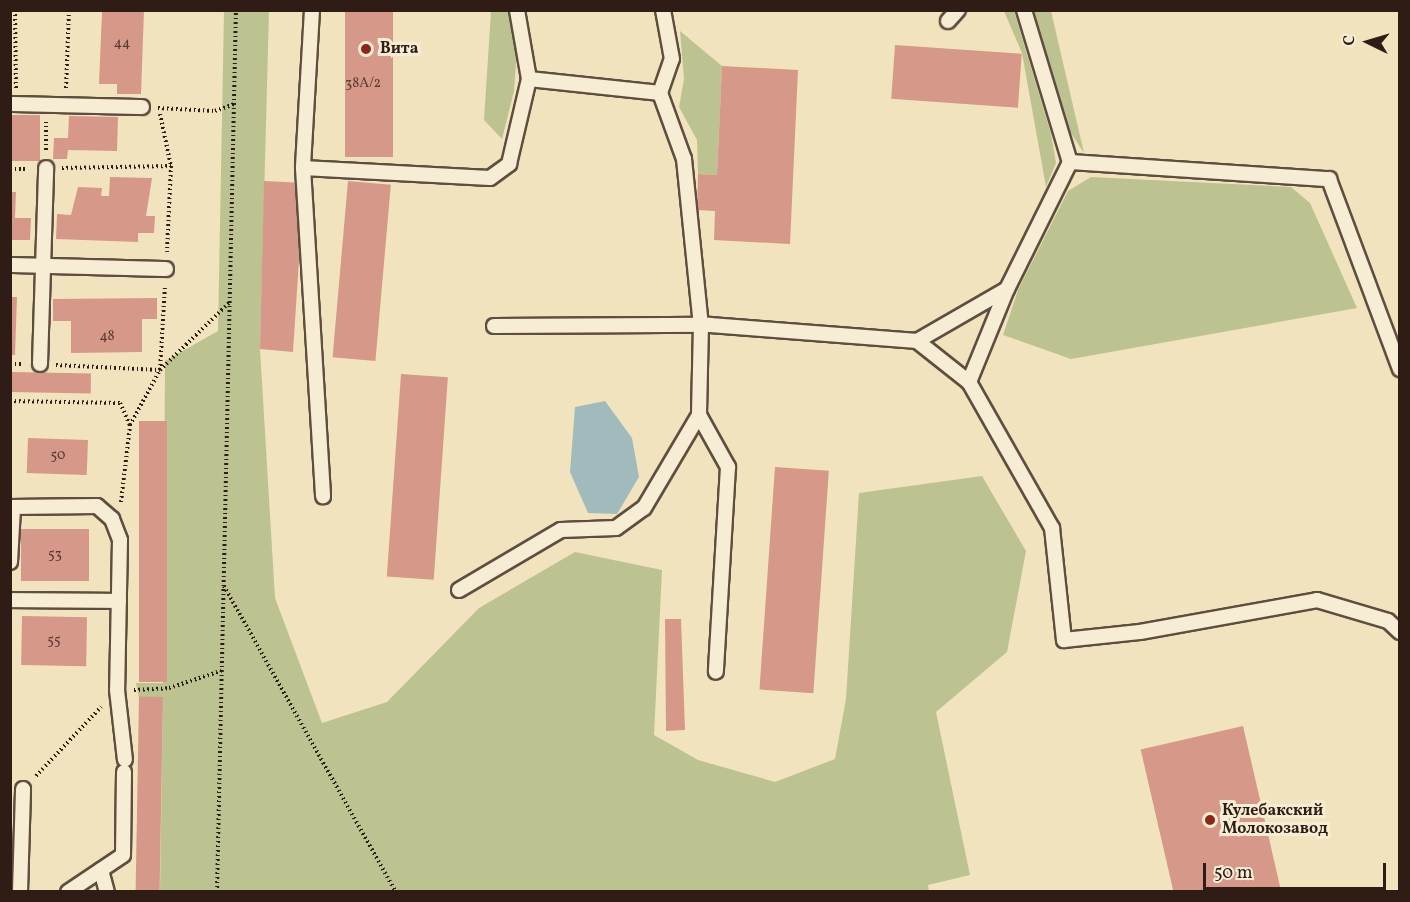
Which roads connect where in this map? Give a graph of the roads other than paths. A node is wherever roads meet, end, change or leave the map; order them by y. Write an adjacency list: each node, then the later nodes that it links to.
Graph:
1 (312, 10): 11 (lane)
2 (517, 10): 5 (lane)
3 (663, 10): 6 (lane)
4 (1024, 10): 9 (lane)
5 (529, 79): 6 (lane); 11 (lane)
6 (660, 93): 16 (lane)
7 (13, 104): 8 (lane)
8 (142, 107)
9 (1070, 162): 15 (lane); 20 (lane)
10 (46, 168): 13 (lane)
11 (303, 168): 23 (lane)
12 (10, 265): 13 (lane)
13 (41, 265): 14 (lane); 19 (lane)
14 (166, 269)
15 (1007, 289): 18 (lane); 21 (lane)
16 (701, 325): 17 (lane); 18 (lane); 22 (lane)
17 (494, 326)
18 (917, 341): 21 (lane)
19 (40, 364)
20 (1400, 369)
21 (969, 382): 29 (lane)
22 (699, 415): 26 (lane); 30 (lane)
23 (323, 496)
24 (12, 508): 25 (lane); 28 (lane)
25 (10, 562)
26 (459, 590)
27 (10, 600): 28 (lane)
28 (119, 601): 32 (lane)
29 (1400, 632)
30 (716, 672)
31 (23, 789): 33 (lane)
32 (101, 870): 34 (lane); 35 (lane)
33 (20, 891)
34 (68, 891)
35 (108, 891)

